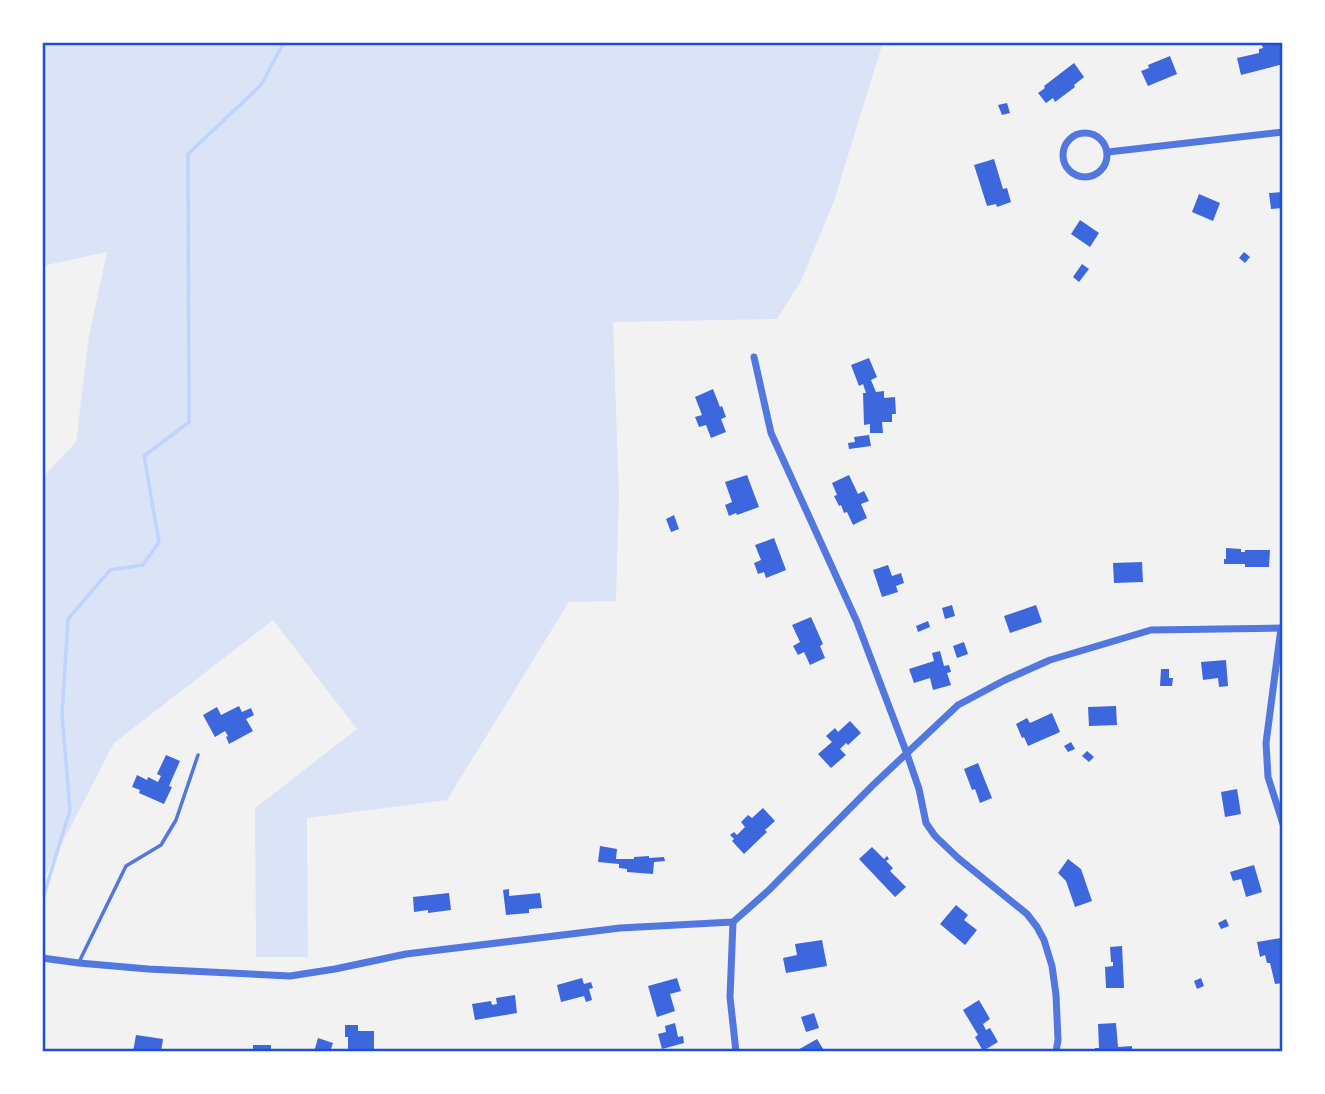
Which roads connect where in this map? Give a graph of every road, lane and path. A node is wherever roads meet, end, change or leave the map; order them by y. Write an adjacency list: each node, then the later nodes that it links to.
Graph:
1 (1283, 132): 2 (street)
2 (1108, 152): 2 (street)
3 (754, 357): 5 (street)
4 (1282, 628): 5 (street); 7 (street)
5 (907, 754): 8 (street); 12 (street)
6 (198, 755): 10 (lane)
7 (1283, 824)
8 (733, 922): 10 (street); 11 (street)
9 (42, 958): 10 (street)
10 (79, 963)
11 (736, 1052)
12 (1056, 1052)

